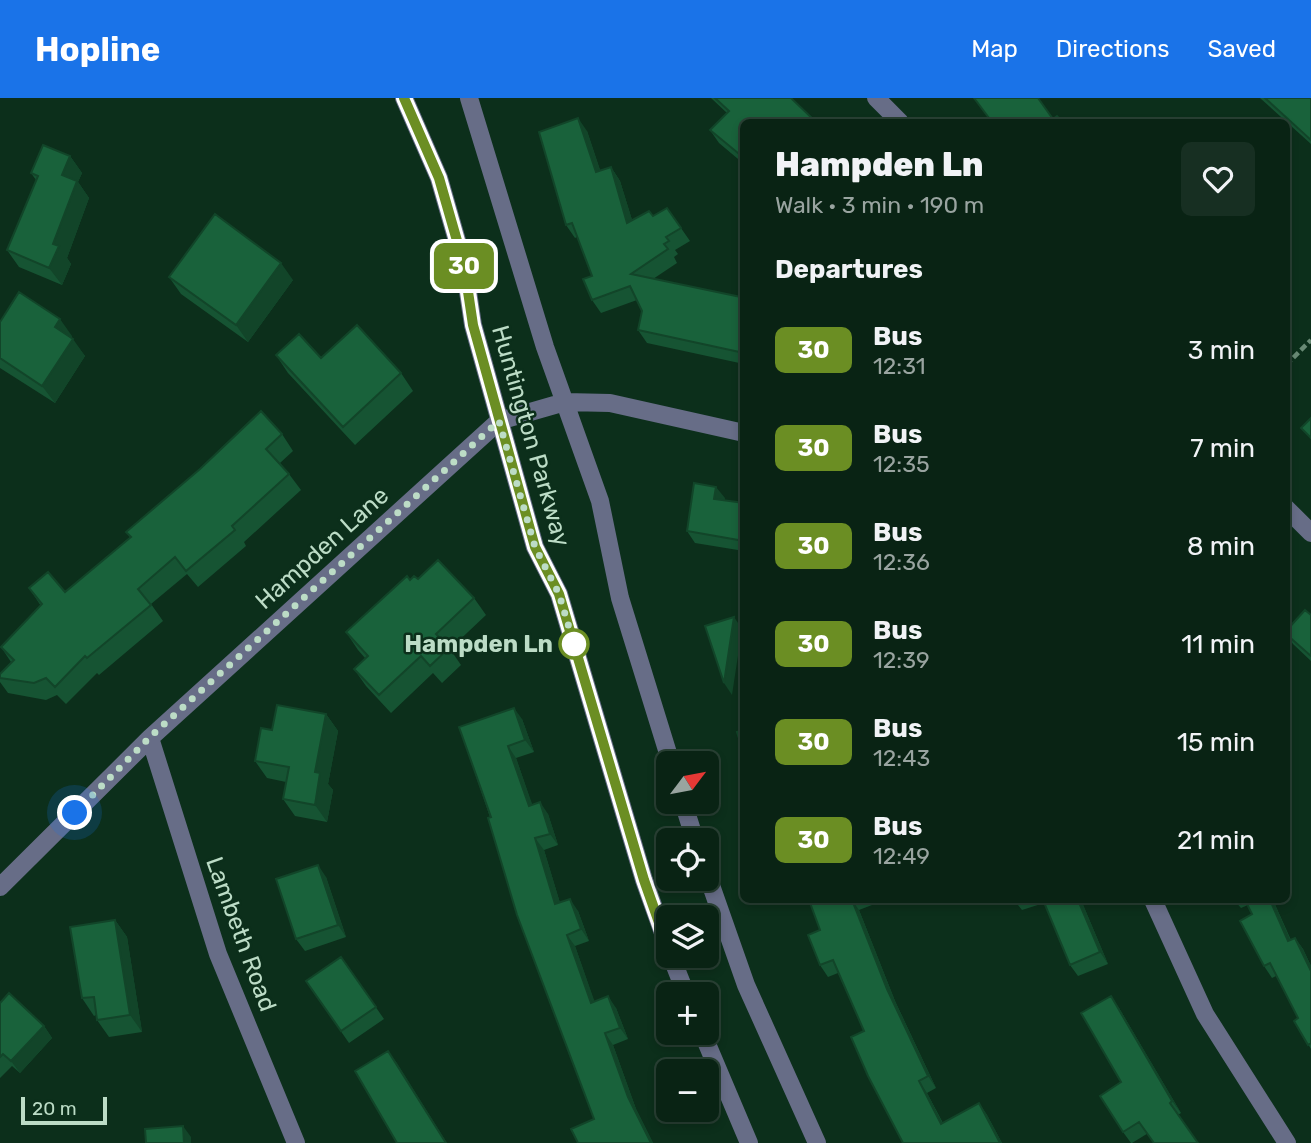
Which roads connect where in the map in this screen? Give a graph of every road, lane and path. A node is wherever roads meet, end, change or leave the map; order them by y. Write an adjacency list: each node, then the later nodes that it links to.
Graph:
1 (404, 98): 8 (street, Huntington Parkway)
2 (469, 98): 7 (street, Huntington Parkway)
3 (876, 98): 4 (street)
4 (897, 119)
5 (1311, 340): 6 (path)
6 (1290, 361)
7 (565, 402): 8 (street, Hampden Lane); 9 (street, Hampden Lane); 13 (street, Huntington Parkway)
8 (499, 421): 12 (street, Hampden Lane); 17 (street, Huntington Parkway)
9 (740, 432)
10 (1290, 512): 11 (street)
11 (1311, 533)
12 (150, 737): 14 (street, Hampden Lane); 19 (street, Lambeth Road)
13 (667, 751)
14 (0, 887)
15 (713, 891): 21 (street)
16 (1154, 903): 22 (street)
17 (656, 914)
18 (708, 1045): 20 (street)
19 (296, 1143)
20 (749, 1143)
21 (817, 1143)
22 (1287, 1143)

